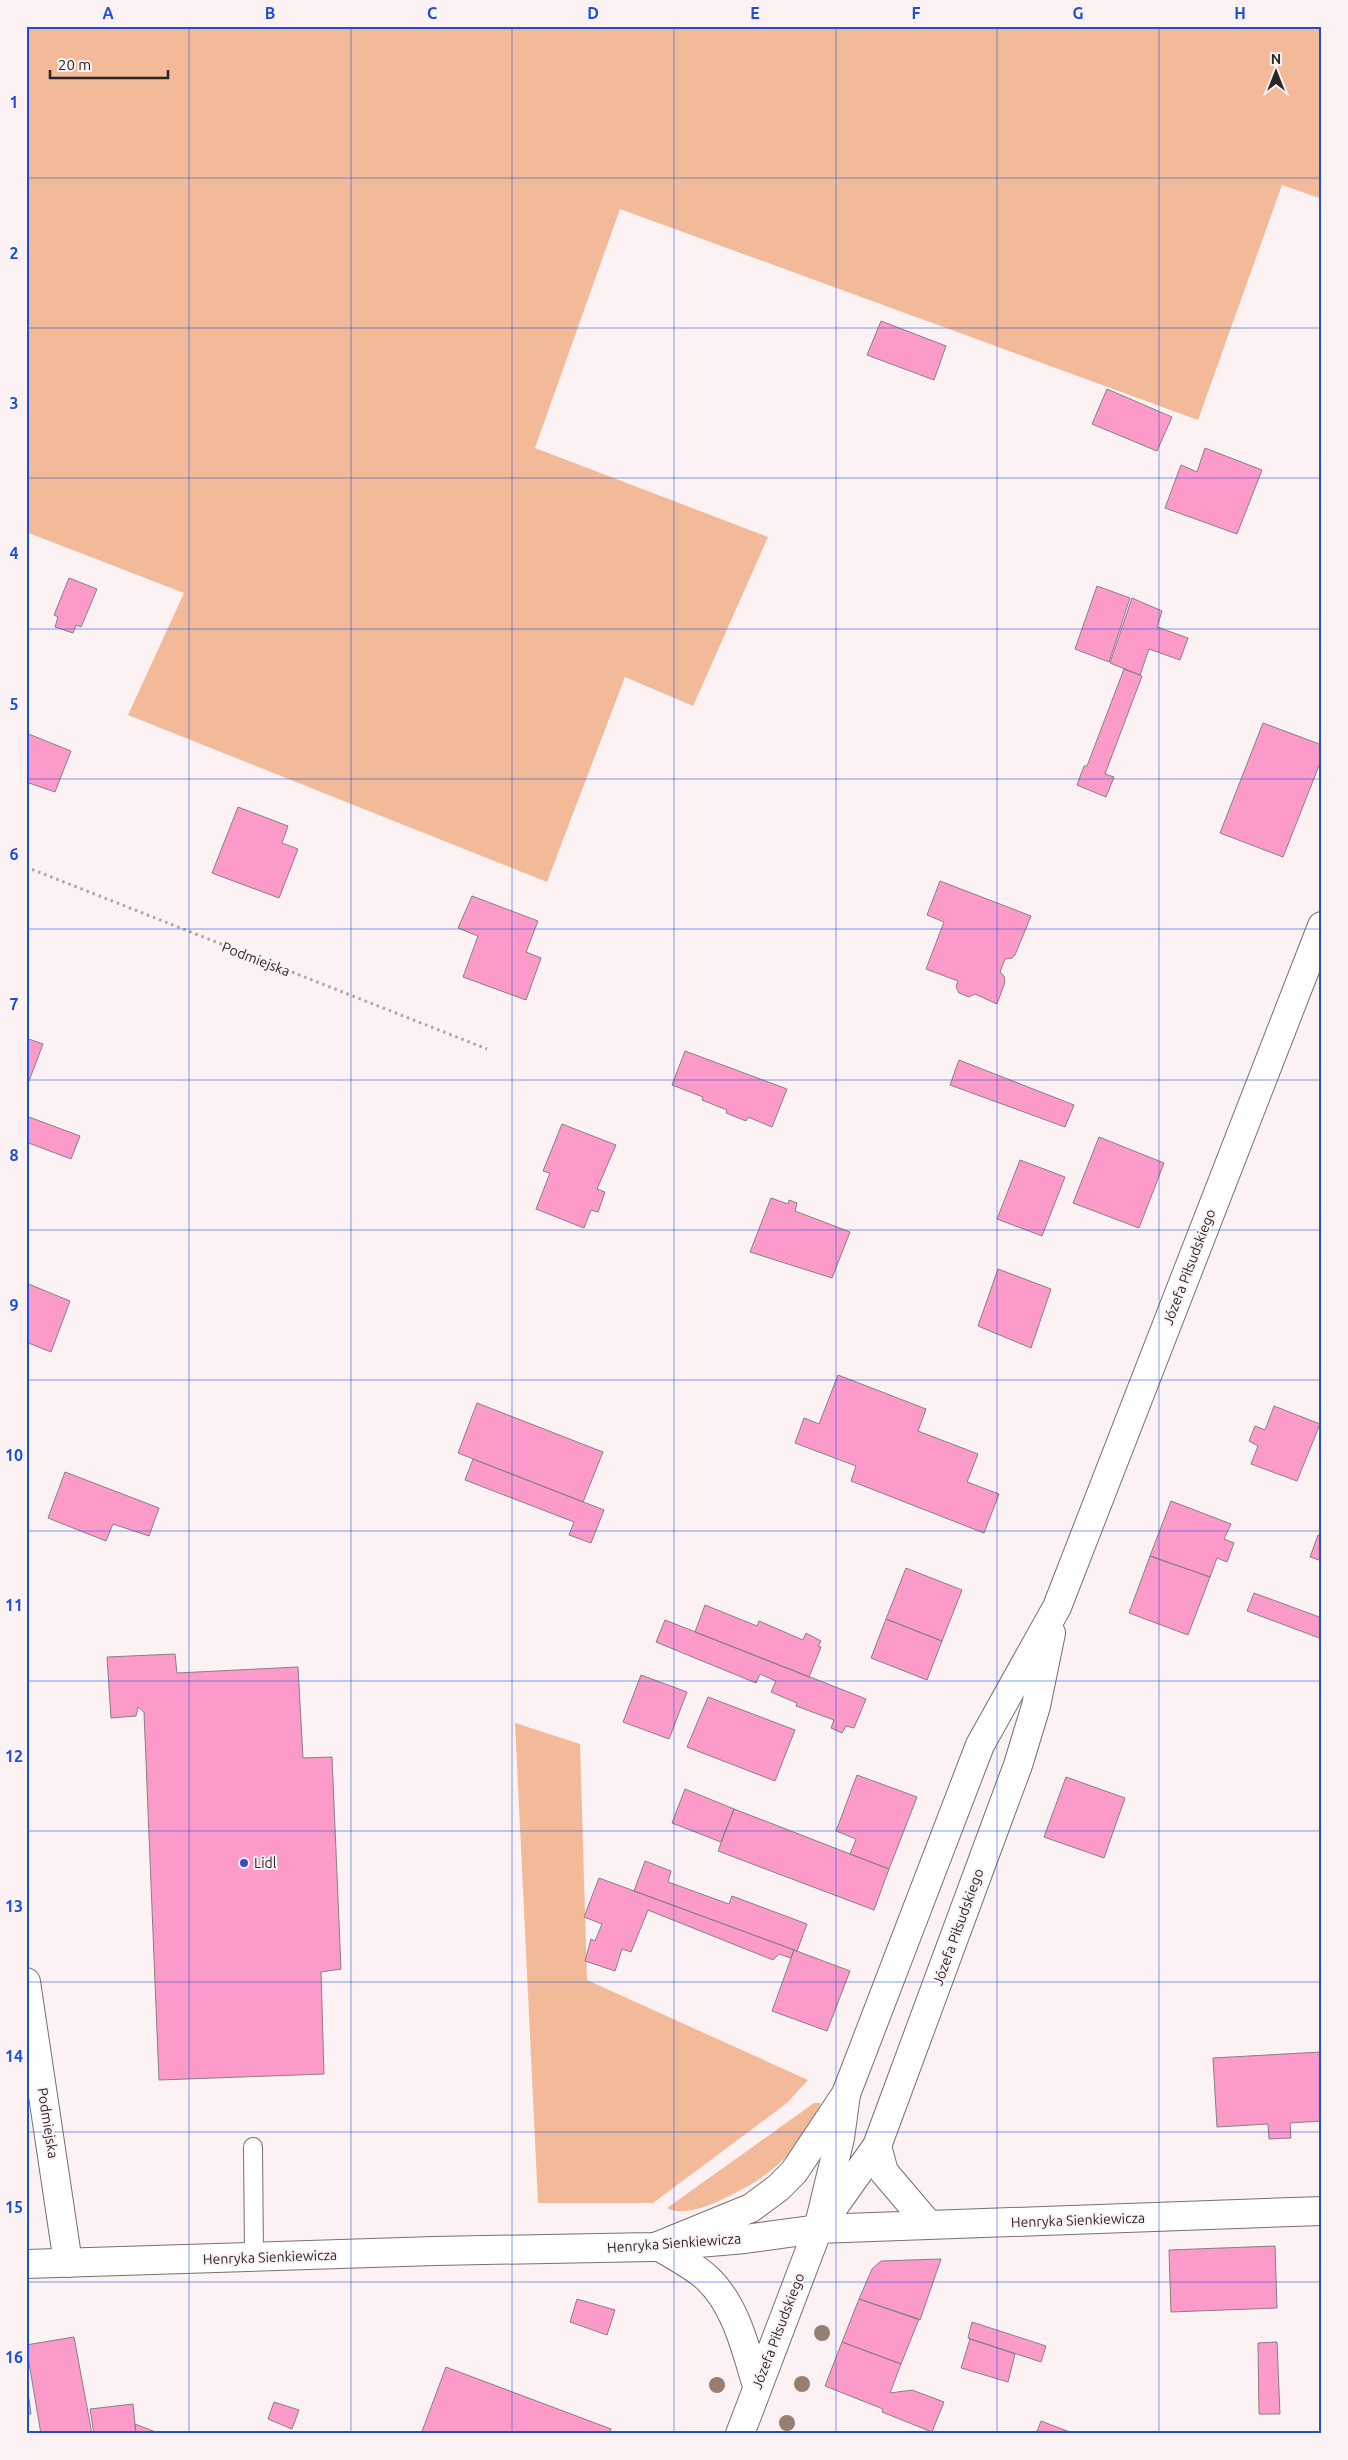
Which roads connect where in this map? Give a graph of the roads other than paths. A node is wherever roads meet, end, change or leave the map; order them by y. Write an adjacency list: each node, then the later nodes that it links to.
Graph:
1 (1322, 926): 2 (main road, Józefa Piłsudskiego)
2 (1057, 1607): 4 (main road, Józefa Piłsudskiego); 5 (main road, Józefa Piłsudskiego)
3 (26, 1982): 12 (main road, Podmiejska)
4 (846, 2094): 9 (main road, Józefa Piłsudskiego); 10 (main road)
5 (877, 2146): 8 (main road); 9 (main road, Józefa Piłsudskiego)
6 (253, 2147): 11 (lane)
7 (1322, 2211): 8 (main road, Henryka Sienkiewicza)
8 (929, 2225): 9 (main road, Henryka Sienkiewicza)
9 (818, 2229): 10 (main road, Henryka Sienkiewicza); 14 (main road, Józefa Piłsudskiego)
10 (658, 2246): 11 (main road, Henryka Sienkiewicza); 14 (main road)
11 (254, 2257): 12 (main road, Henryka Sienkiewicza)
12 (68, 2263): 13 (main road, Henryka Sienkiewicza)
13 (26, 2264)
14 (757, 2386): 15 (main road, Józefa Piłsudskiego)
15 (740, 2434)

